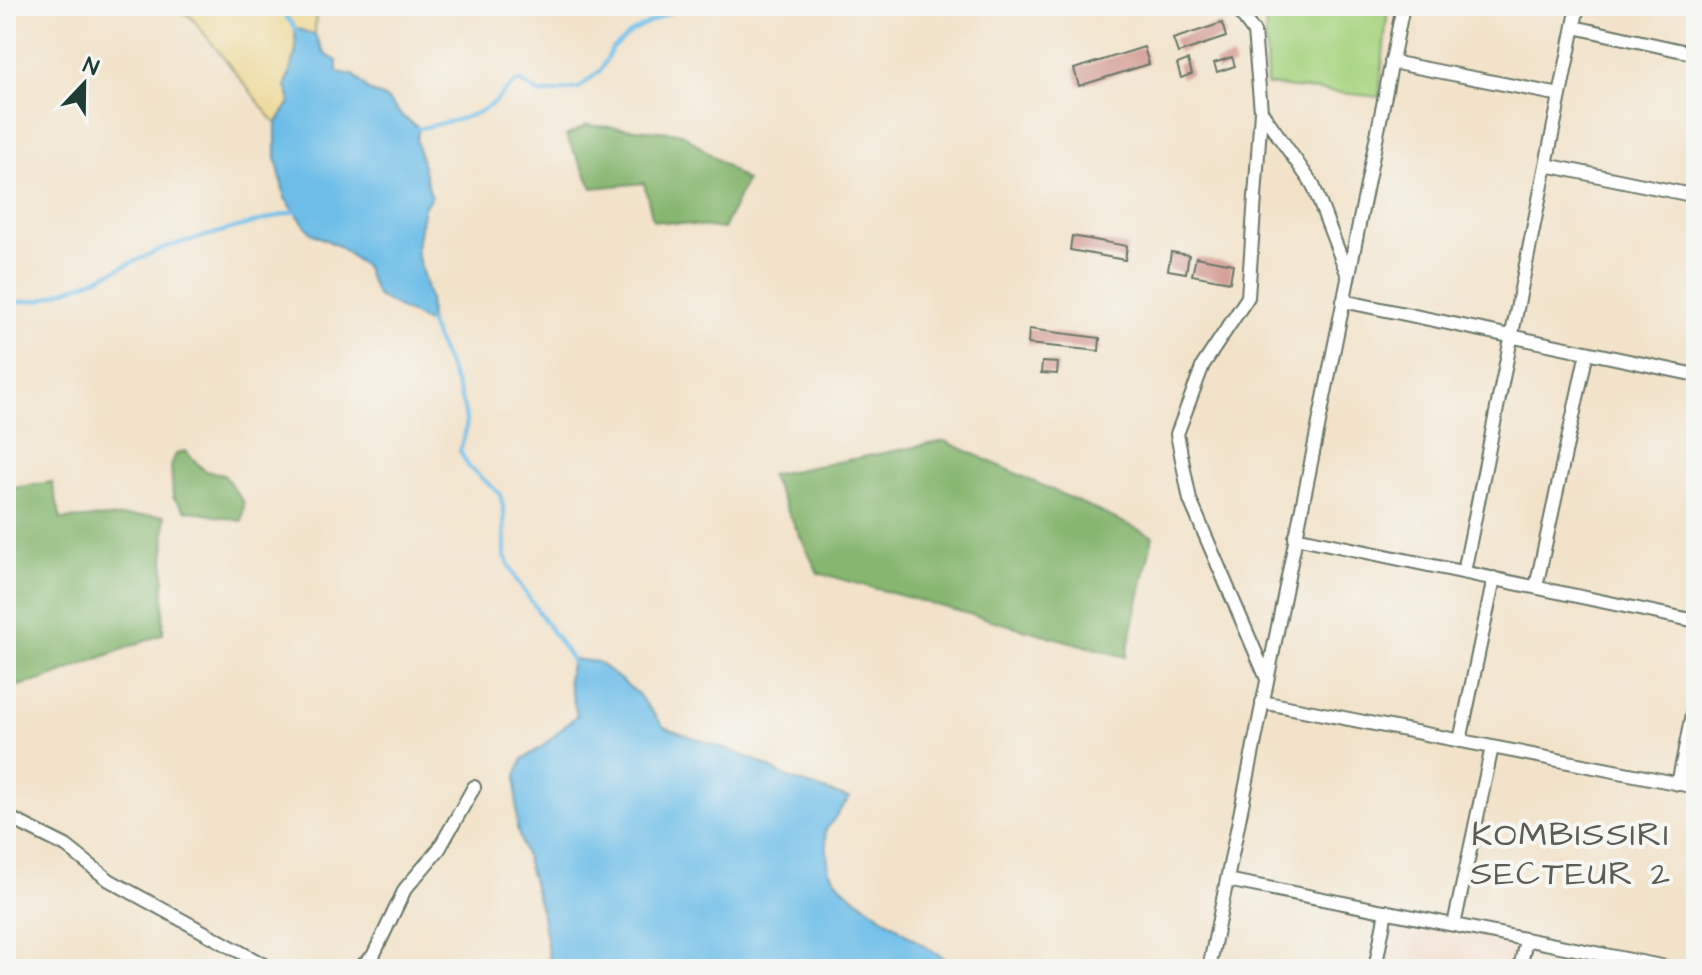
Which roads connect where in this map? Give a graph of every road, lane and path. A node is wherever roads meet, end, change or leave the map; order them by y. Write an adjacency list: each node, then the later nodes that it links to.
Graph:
1 (1235, 6): 6 (street)
2 (1246, 6): 6 (street)
3 (1403, 6): 8 (street)
4 (1578, 6): 5 (street)
5 (1574, 27): 7 (street); 9 (street)
6 (1254, 32): 10 (street)
7 (1696, 54)
8 (1391, 62): 9 (street); 13 (street)
9 (1560, 95): 11 (street)
10 (1261, 111): 13 (street); 23 (street)
11 (1546, 165): 12 (street); 15 (street)
12 (1696, 196)
13 (1348, 276): 14 (street)
14 (1343, 301): 15 (street); 18 (street)
15 (1511, 336): 16 (street); 19 (street)
16 (1587, 352): 17 (street); 21 (street)
17 (1696, 375)
18 (1295, 537): 19 (street); 23 (street)
19 (1464, 572): 20 (street)
20 (1494, 578): 21 (street); 26 (street)
21 (1536, 587): 22 (street)
22 (1696, 621)
23 (1267, 679): 25 (street)
24 (1696, 695): 28 (street)
25 (1262, 702): 26 (street); 32 (street)
26 (1460, 741): 27 (street)
27 (1492, 747): 28 (street); 34 (street)
28 (1678, 784): 30 (street)
29 (474, 787): 37 (street)
30 (1696, 787)
31 (6, 816): 36 (street)
32 (1227, 880): 33 (street); 38 (street)
33 (1386, 911): 34 (street); 39 (street)
34 (1454, 925): 35 (street)
35 (1526, 939): 40 (street); 41 (street)
36 (271, 969)
37 (358, 969)
38 (1209, 969)
39 (1375, 969)
40 (1520, 969)
41 (1676, 969)

